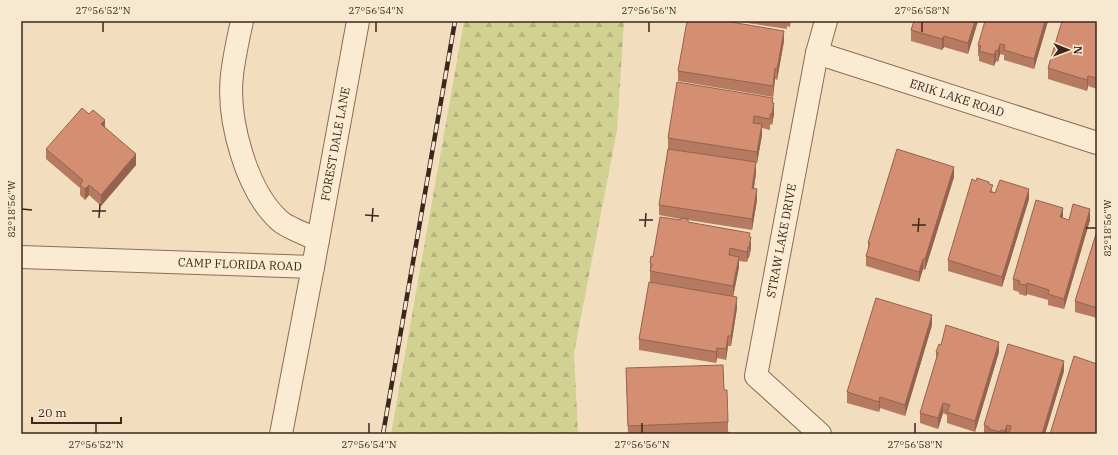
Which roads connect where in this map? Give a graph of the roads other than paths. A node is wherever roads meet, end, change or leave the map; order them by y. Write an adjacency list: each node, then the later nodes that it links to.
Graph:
1 (242, 21): 6 (street)
2 (358, 21): 6 (street, FOREST DALE LANE)
3 (826, 21): 4 (street, STRAW LAKE DRIVE)
4 (817, 53): 5 (street, ERIK LAKE ROAD); 10 (street, STRAW LAKE DRIVE)
5 (1097, 143)
6 (318, 240): 8 (street, FOREST DALE LANE)
7 (21, 257): 8 (street, CAMP FLORIDA ROAD)
8 (313, 267): 9 (street, CAMP FLORIDA ROAD)
9 (281, 434)
10 (820, 434)

